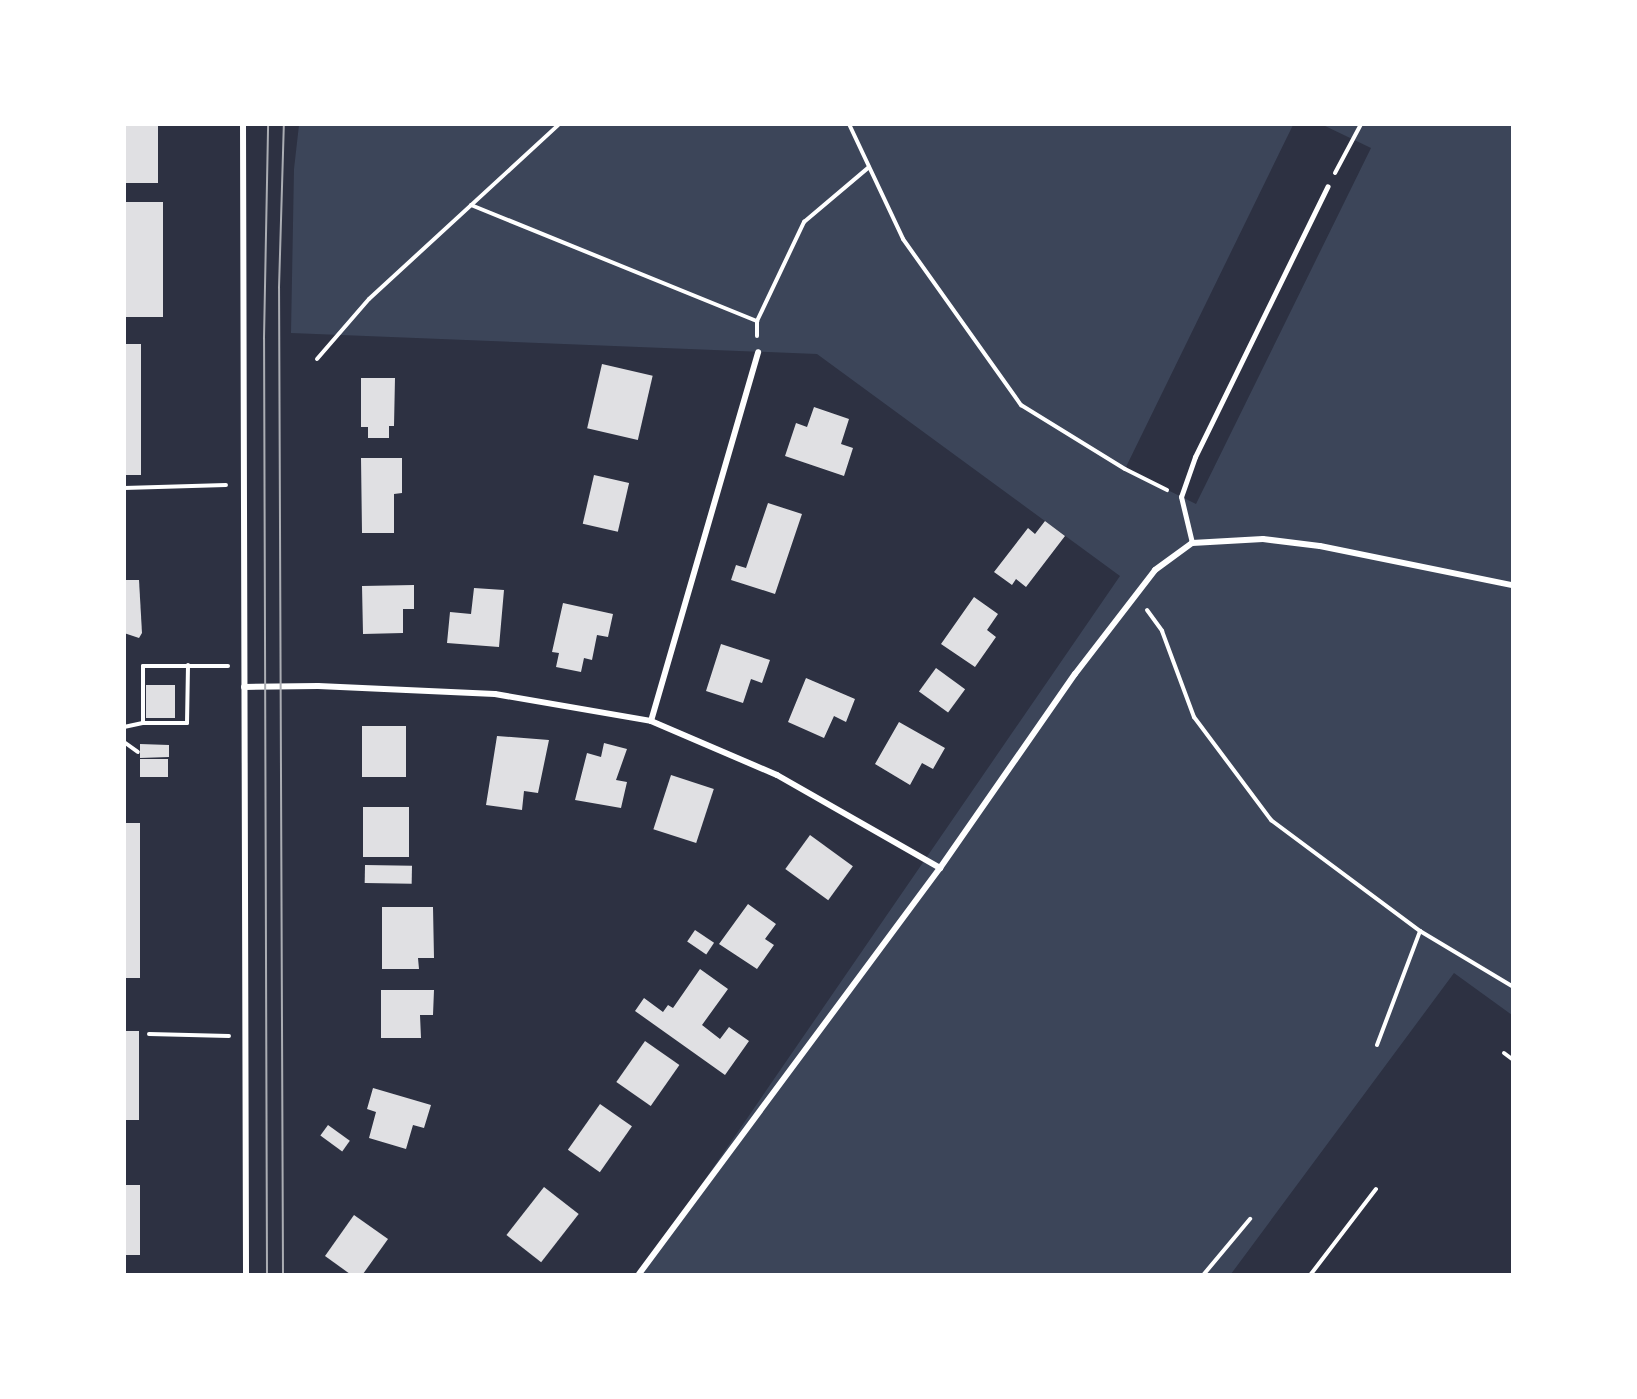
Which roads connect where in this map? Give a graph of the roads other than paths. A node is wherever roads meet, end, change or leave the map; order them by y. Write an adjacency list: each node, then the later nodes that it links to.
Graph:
1 (243, 124): 6 (street)
2 (1327, 187): 4 (lane)
3 (758, 352): 7 (street)
4 (1192, 543): 5 (street); 8 (street)
5 (1512, 585)
6 (244, 687): 7 (street); 9 (street)
7 (651, 721): 8 (street)
8 (940, 868): 10 (street)
9 (246, 1275)
10 (639, 1275)

